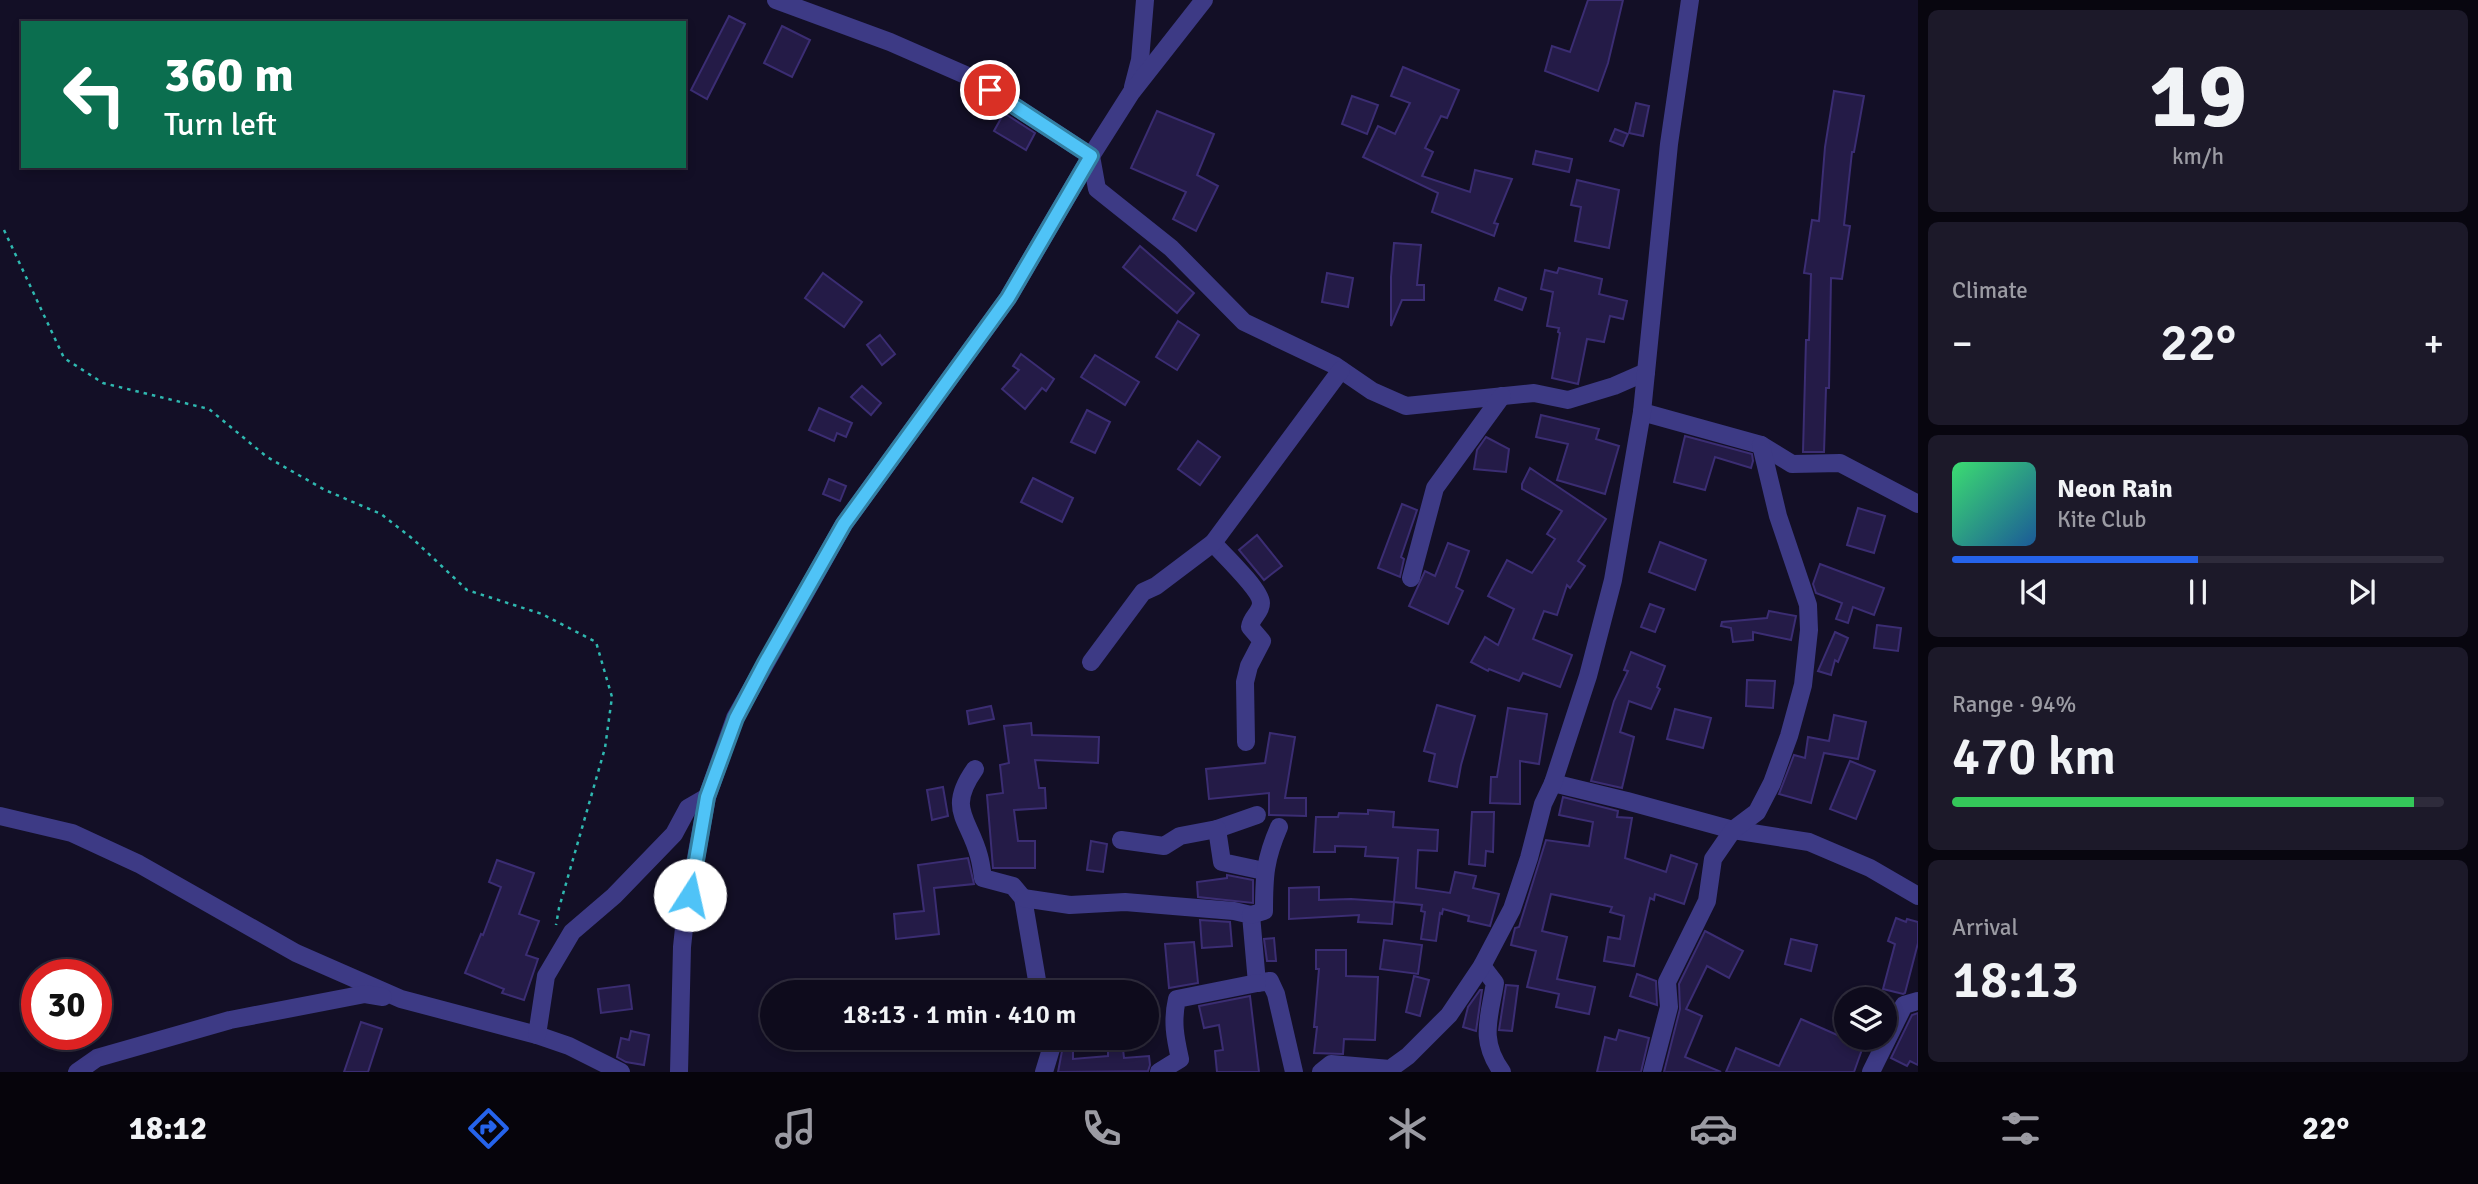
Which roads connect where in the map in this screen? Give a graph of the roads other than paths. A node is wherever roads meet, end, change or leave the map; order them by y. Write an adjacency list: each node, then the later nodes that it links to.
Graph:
1 (776, 0): 6 (street)
2 (1145, 0): 5 (street)
3 (1204, 0): 5 (street)
4 (1690, 0): 8 (street)
5 (1131, 93): 6 (street)
6 (1091, 156): 7 (street); 19 (street)
7 (1341, 370): 9 (street); 13 (street)
8 (1646, 372): 9 (street); 10 (street)
9 (1502, 396): 14 (street)
10 (1642, 412): 11 (street); 18 (street)
11 (1761, 445): 12 (street); 24 (street)
12 (1918, 504)
13 (1213, 543): 15 (street); 16 (street)
14 (1411, 578)
15 (1091, 662)
16 (1246, 742)
17 (975, 769): 28 (street)
18 (1553, 783): 24 (street); 30 (street)
19 (707, 797): 35 (street); 40 (street)
20 (1258, 815): 23 (street)
21 (0, 816): 33 (street)
22 (1279, 827): 26 (street)
23 (1217, 829): 25 (street); 26 (street)
24 (1733, 830): 27 (street); 46 (street)
25 (1121, 841)
26 (1264, 871): 29 (street)
27 (1918, 896)
28 (1023, 898): 29 (street); 31 (street)
29 (1251, 915): 32 (street)
30 (1482, 966): 37 (street); 45 (street)
31 (1037, 980)
32 (1257, 984): 42 (street); 43 (street)
33 (401, 999): 35 (street); 38 (street)
34 (1918, 1001): 47 (street)
35 (537, 1035): 39 (street)
36 (1051, 1050): 41 (street)
37 (1390, 1070): 44 (street)
38 (77, 1072)
39 (621, 1072)
40 (678, 1072)
41 (1044, 1072)
42 (1159, 1072)
43 (1294, 1072)
44 (1321, 1072)
45 (1502, 1072)
46 (1652, 1072)
47 (1871, 1072)

